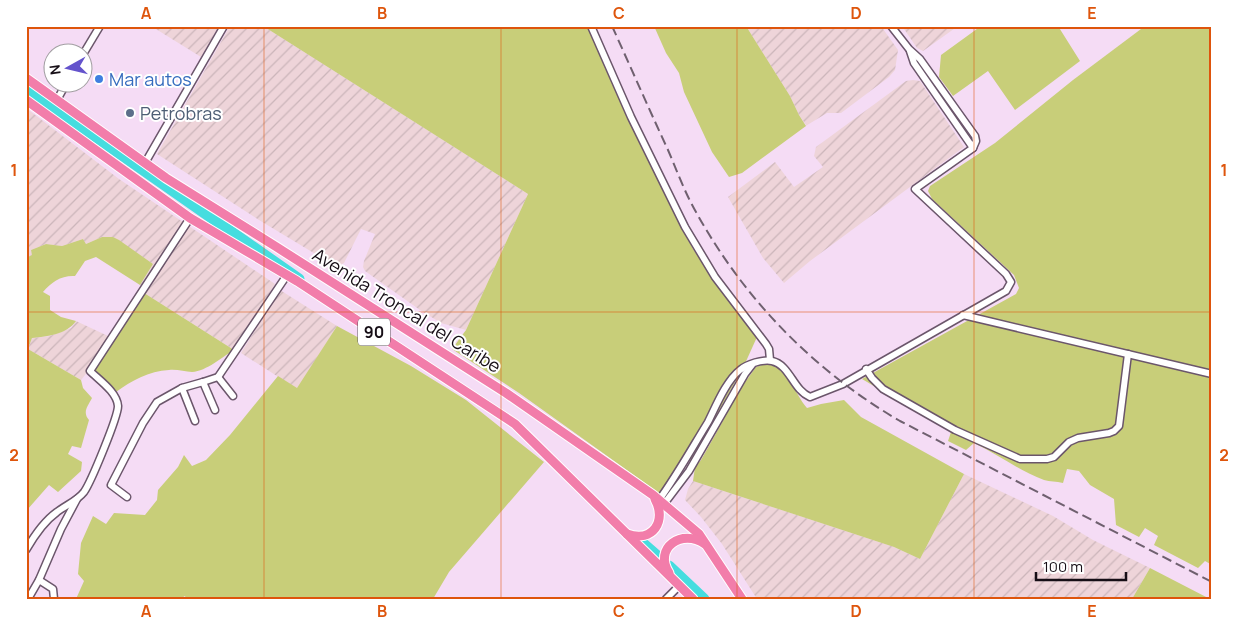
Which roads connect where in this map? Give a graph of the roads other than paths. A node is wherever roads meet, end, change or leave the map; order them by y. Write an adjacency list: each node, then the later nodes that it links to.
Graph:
1 (100, 26): 5 (street)
2 (224, 26): 10 (street)
3 (591, 26): 15 (street)
4 (891, 26): 13 (street)
5 (90, 42)
6 (26, 78): 9 (highway, Avenida Troncal del Caribe / 90)
7 (61, 92): 9 (street)
8 (26, 100): 11 (highway, Avenida Troncal del Caribe / 90)
9 (57, 100): 10 (highway, Avenida Troncal del Caribe / 90)
10 (145, 163): 26 (highway, Avenida Troncal del Caribe / 90)
11 (190, 218): 12 (highway, Avenida Troncal del Caribe / 90); 25 (street)
12 (286, 275): 18 (street); 27 (highway, Avenida Troncal del Caribe / 90)
13 (963, 315): 14 (street); 16 (street)
14 (1128, 354): 16 (street); 17 (street)
15 (770, 360): 16 (street); 26 (street)
16 (866, 369)
17 (1212, 374)
18 (218, 376): 19 (street); 21 (street)
19 (203, 382): 20 (street); 22 (street)
20 (182, 388): 23 (street); 24 (street)
21 (233, 396)
22 (216, 410)
23 (195, 421)
24 (127, 497)
25 (77, 500): 29 (street); 30 (street)
26 (659, 500): 27 (highway); 28 (highway, Avenida Troncal del Caribe / 90)
27 (627, 534): 31 (highway, Avenida Troncal del Caribe / 90)
28 (709, 547): 31 (highway); 36 (highway, Avenida Troncal del Caribe / 90)
29 (26, 550)
30 (40, 580): 32 (street); 33 (street)
31 (679, 586): 34 (street); 35 (highway, Avenida Troncal del Caribe / 90)
32 (28, 599)
33 (54, 599)
34 (666, 599)
35 (693, 599)
36 (742, 599)

